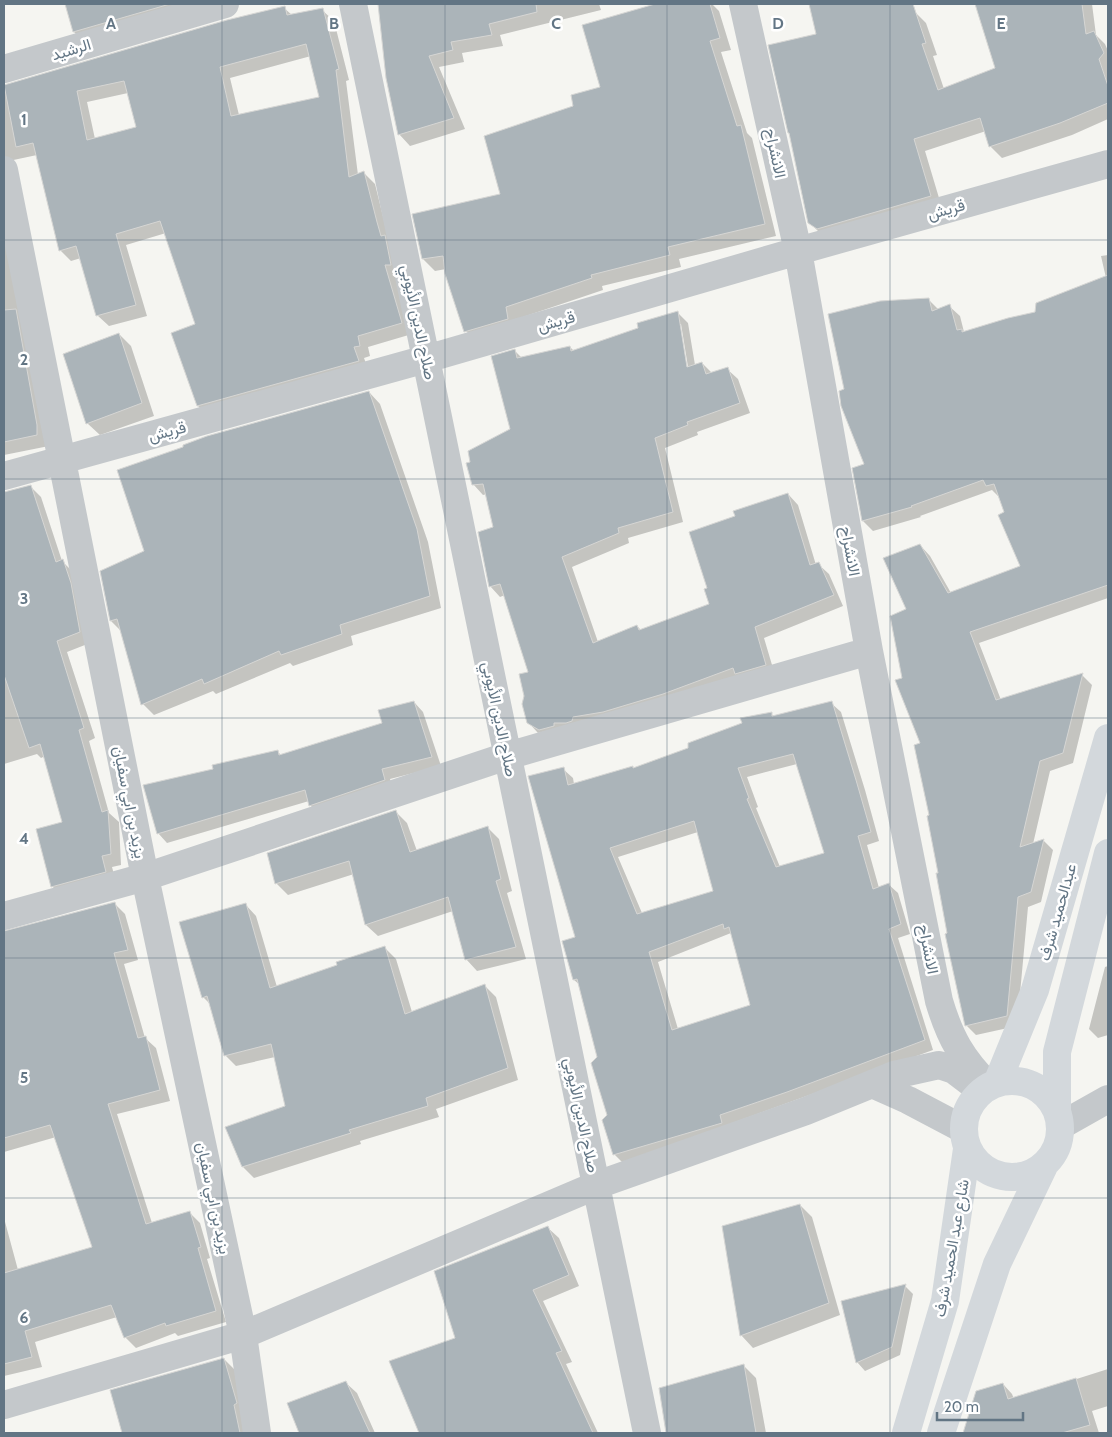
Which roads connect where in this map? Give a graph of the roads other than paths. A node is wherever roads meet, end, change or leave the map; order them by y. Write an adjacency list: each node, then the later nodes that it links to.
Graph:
1 (225, 4): 4 (street, الرشيد)
2 (353, 4): 8 (street, صلاح الدين الأيوبي)
3 (743, 4): 7 (street, الانشراح)
4 (4, 69)
5 (1108, 164): 7 (street, قريش)
6 (4, 170): 9 (street, يزيد بن ابي سفيان)
7 (798, 251): 8 (street, قريش); 11 (street, الانشراح)
8 (426, 359): 9 (street, قريش); 13 (street, صلاح الدين الأيوبي)
9 (62, 460): 10 (street, قريش); 15 (street, يزيد بن ابي سفيان)
10 (4, 476)
11 (869, 651): 13 (street); 18 (street, الانشراح)
12 (1108, 738): 18 (main road, عبدالحميد شرف)
13 (507, 756): 15 (street); 23 (street, صلاح الدين الأيوبي)
14 (1108, 853): 20 (main road, عبدالحميد شرف)
15 (145, 877): 16 (street); 24 (street, يزيد بن ابي سفيان)
16 (4, 916)
17 (872, 1084): 18 (street); 21 (street); 23 (street)
18 (989, 1086): 20 (main road); 21 (main road)
19 (1108, 1099): 20 (street)
20 (1059, 1118): 22 (main road)
21 (965, 1139): 22 (main road); 28 (main road, شارع عبد الحميد شرف)
22 (1044, 1166): 29 (main road)
23 (597, 1185): 24 (street); 27 (street, صلاح الدين الأيوبي)
24 (243, 1335): 25 (street); 26 (street, يزيد بن ابي سفيان)
25 (4, 1405)
26 (257, 1433)
27 (646, 1433)
28 (906, 1433)
29 (941, 1433)

